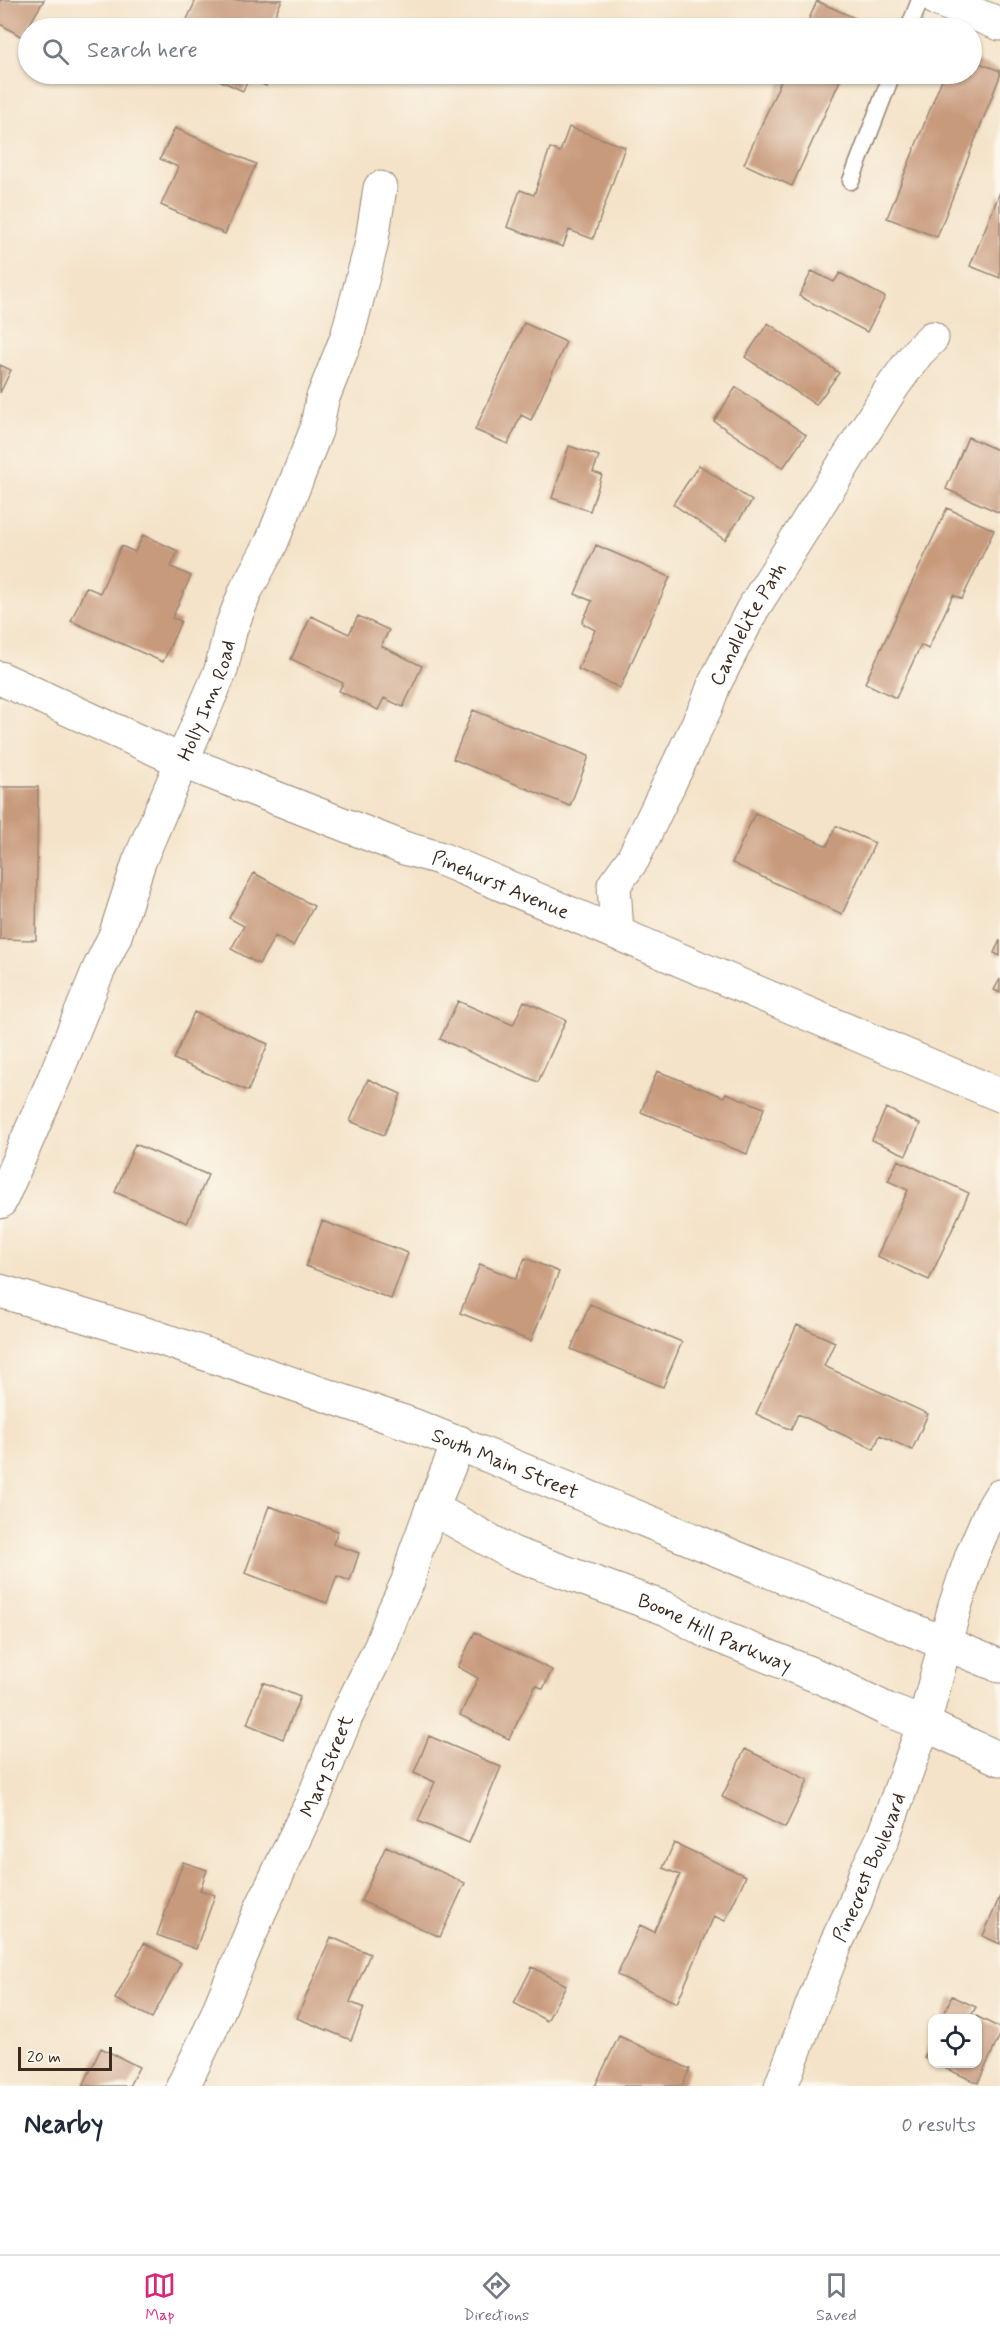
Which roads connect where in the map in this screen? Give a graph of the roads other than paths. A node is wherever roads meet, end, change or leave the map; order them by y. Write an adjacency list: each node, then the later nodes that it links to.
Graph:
1 (920, 0): 3 (lane)
2 (938, 0): 4 (street)
3 (913, 18)
4 (1000, 24)
5 (888, 84): 6 (lane)
6 (852, 181)
7 (380, 188): 10 (street, Holly Inn Road)
8 (933, 338): 11 (street, Candlelite Path)
9 (0, 678): 10 (street, Pinehurst Avenue)
10 (184, 762): 11 (street, Pinehurst Avenue); 13 (street, Holly Inn Road)
11 (617, 933): 12 (street, Pinehurst Avenue)
12 (1000, 1095)
13 (0, 1202)
14 (0, 1291): 15 (street, South Main Street)
15 (459, 1442): 17 (street, Mary Street); 18 (street, South Main Street)
16 (1000, 1496): 18 (street, Pinecrest Boulevard)
17 (432, 1508): 20 (street, Boone Hill Parkway); 22 (street, Mary Street)
18 (945, 1644): 19 (street, South Main Street); 20 (street, Pinecrest Boulevard)
19 (1000, 1666)
20 (924, 1724): 21 (street, Boone Hill Parkway); 23 (street, Pinecrest Boulevard)
21 (1000, 1759)
22 (183, 2086)
23 (781, 2086)

